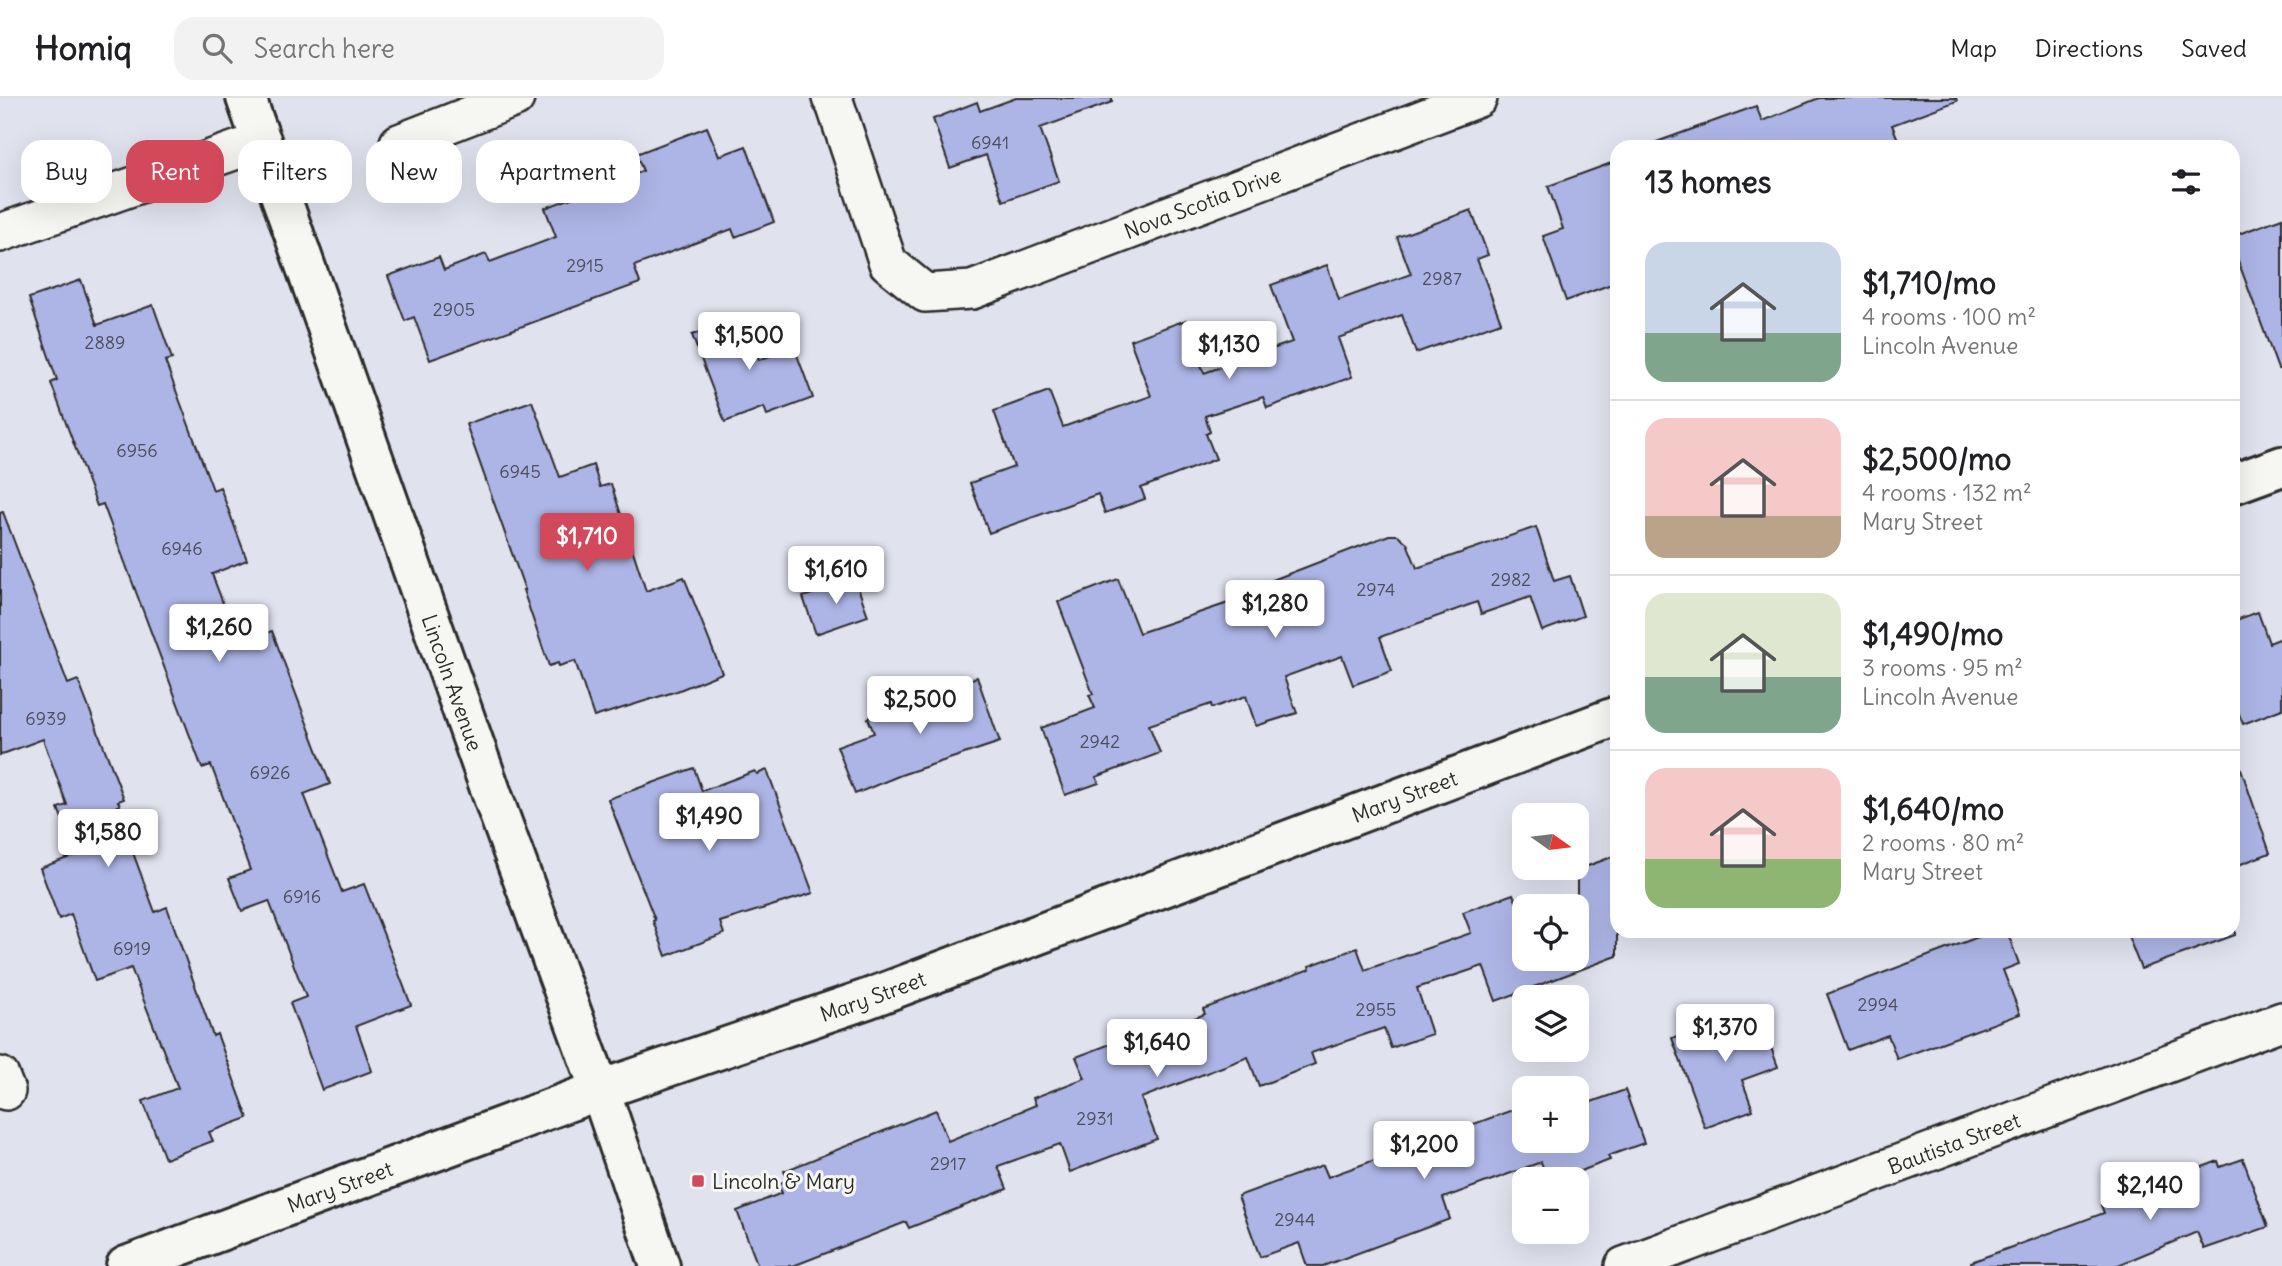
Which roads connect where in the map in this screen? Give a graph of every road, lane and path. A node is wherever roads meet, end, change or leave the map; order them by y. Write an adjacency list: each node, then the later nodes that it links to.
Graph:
1 (246, 98): 5 (street, Lincoln Avenue)
2 (515, 98): 6 (street)
3 (831, 98): 4 (street, Nova Scotia Drive)
4 (1478, 98)
5 (262, 140)
6 (407, 140)
7 (238, 149): 9 (street)
8 (284, 203): 14 (street, Lincoln Avenue)
9 (0, 233)
10 (2282, 466): 11 (street)
11 (2240, 481)
12 (1610, 719): 14 (street, Mary Street)
13 (2282, 1021): 17 (street, Bautista Street)
14 (600, 1090): 15 (street, Mary Street); 16 (street, Lincoln Avenue)
15 (126, 1266)
16 (660, 1266)
17 (1624, 1266)

